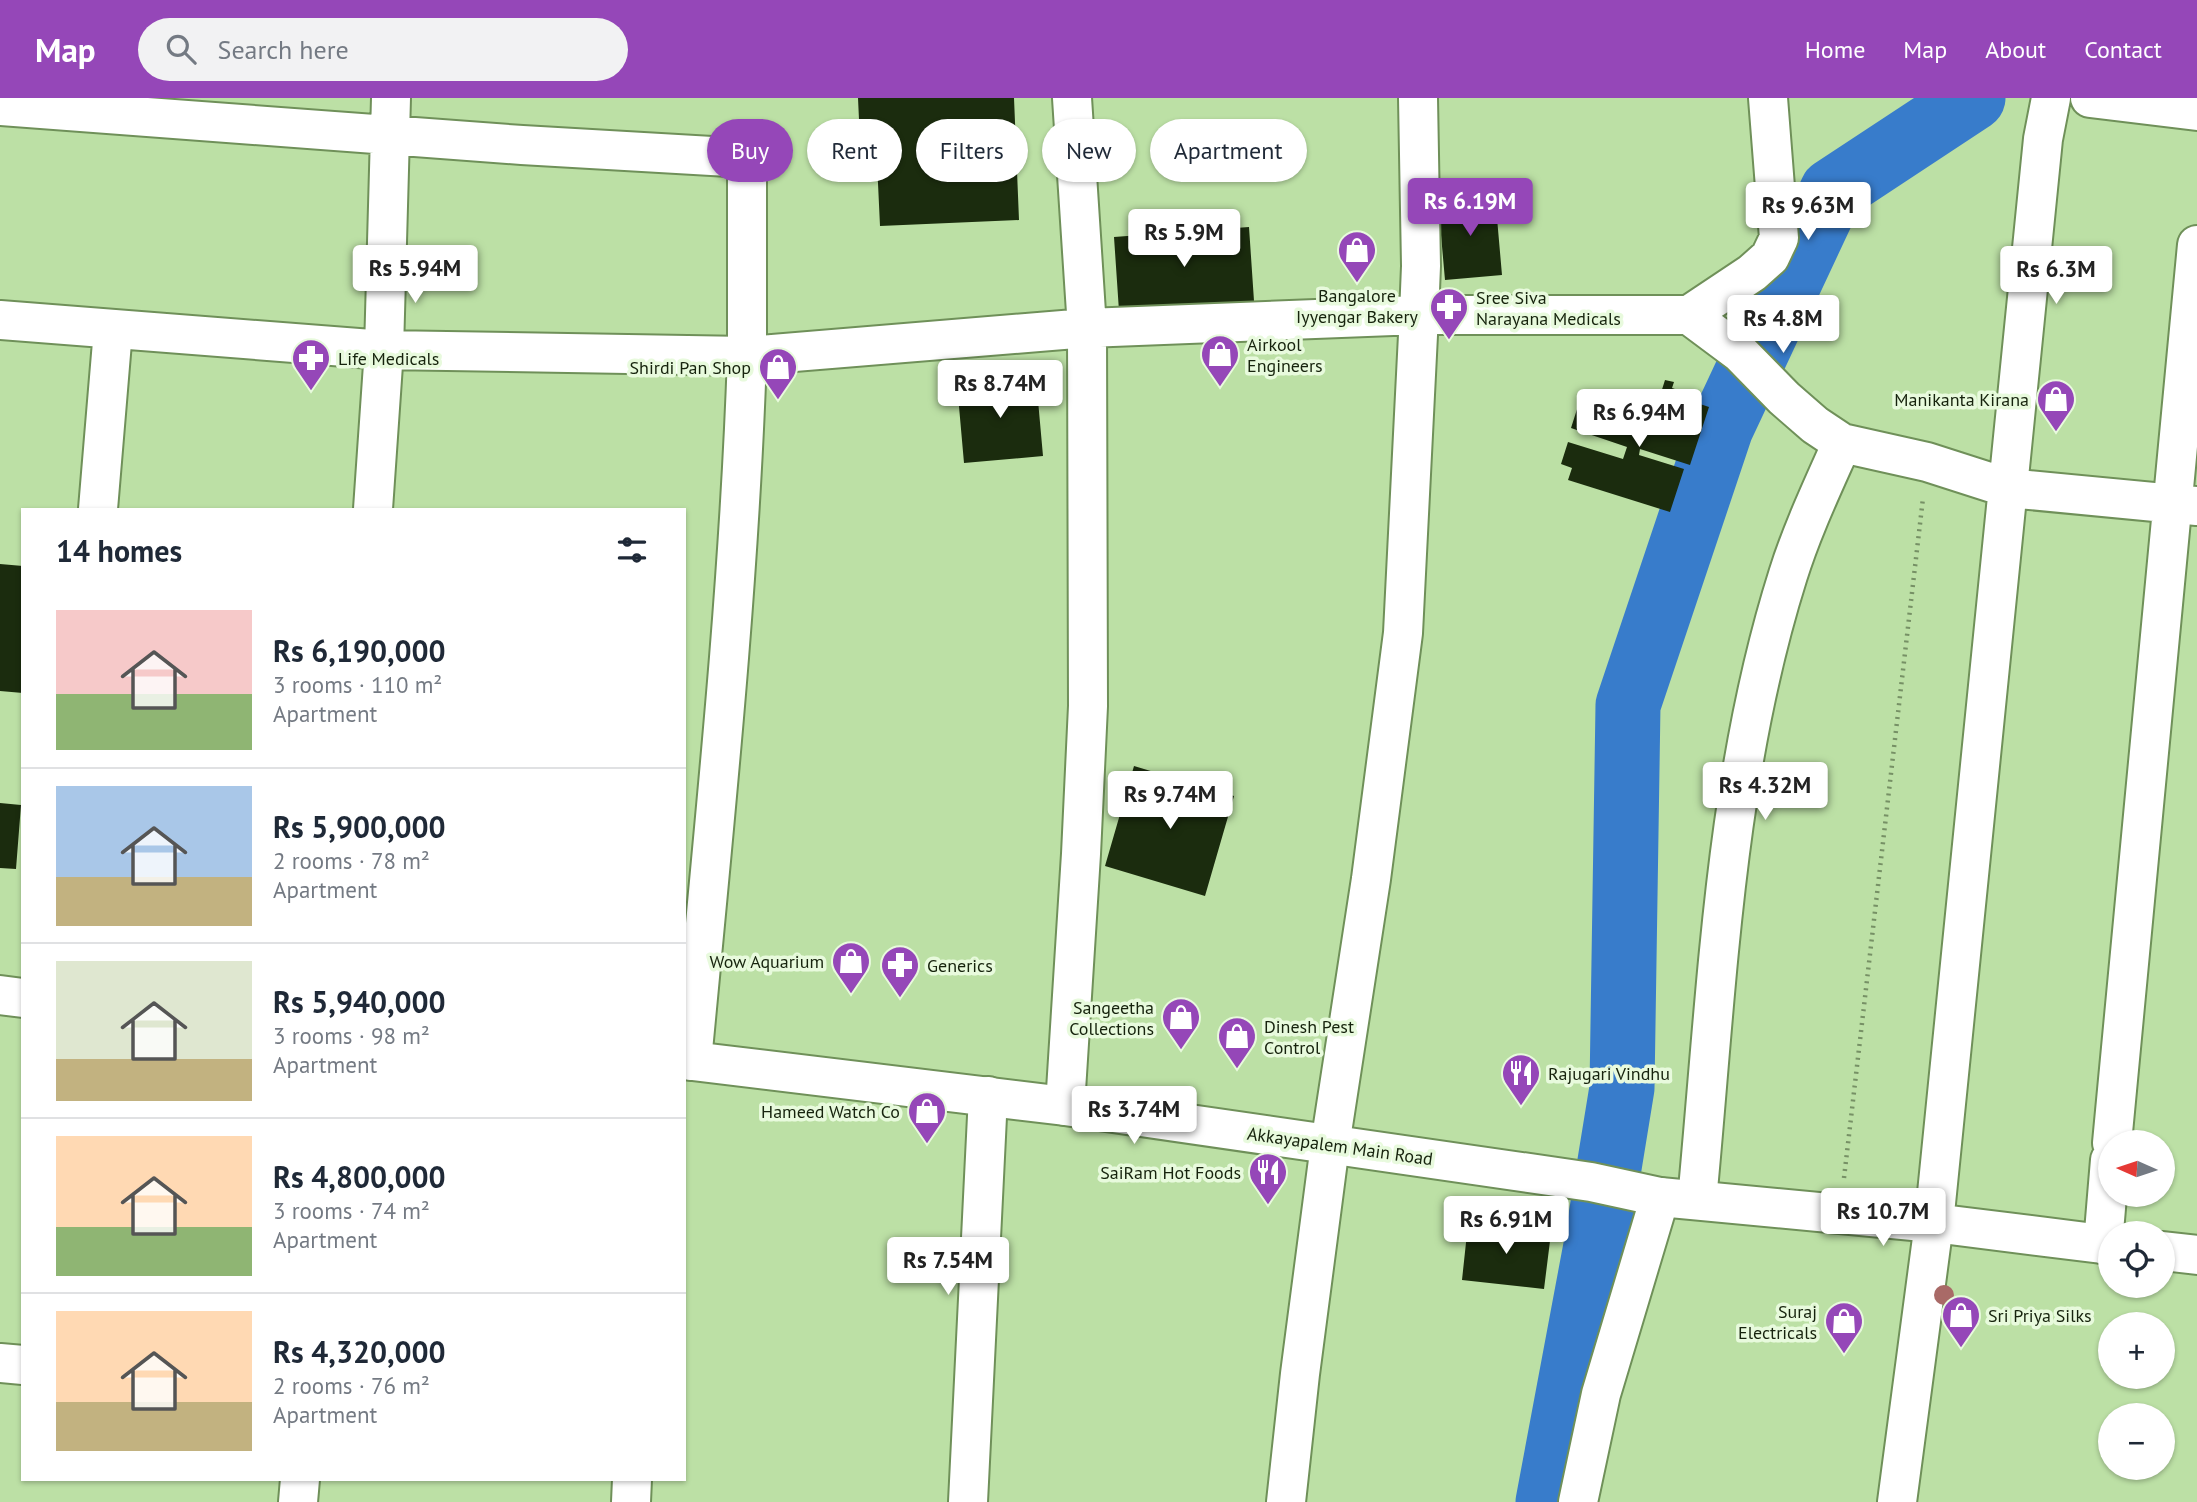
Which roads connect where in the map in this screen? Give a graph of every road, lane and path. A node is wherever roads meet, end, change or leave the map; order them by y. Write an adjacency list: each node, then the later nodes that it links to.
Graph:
1 (1072, 98): 13 (street)
2 (1418, 98): 10 (street)
3 (1768, 98): 11 (street)
4 (2090, 98): 7 (street)
5 (2059, 103): 19 (street)
6 (0, 106): 8 (street)
7 (2197, 111)
8 (390, 116): 15 (street); 16 (street)
9 (2197, 245): 20 (street)
10 (1419, 315): 11 (street); 13 (street); 29 (street)
11 (1689, 315): 17 (street)
12 (0, 320): 14 (street)
13 (1087, 328): 16 (street); 27 (street)
14 (113, 330): 15 (street); 21 (street)
15 (384, 350): 16 (street); 22 (street)
16 (747, 356): 25 (street)
17 (1842, 443): 18 (street); 30 (street)
18 (1927, 462): 19 (street); 31 (path)
19 (2008, 488): 20 (street); 32 (street)
20 (2185, 505): 28 (street)
21 (98, 508)
22 (373, 508)
23 (0, 995): 24 (street)
24 (21, 998)
25 (688, 1061): 26 (street, Akkayapalem Main Road)
26 (988, 1096): 27 (street, Akkayapalem Main Road); 42 (street)
27 (1065, 1106): 29 (street, Akkayapalem Main Road)
28 (2113, 1130)
29 (1331, 1145): 30 (street, Akkayapalem Main Road); 43 (street)
30 (1666, 1196): 31 (street, Akkayapalem Main Road); 44 (street)
31 (1840, 1214): 32 (street, Akkayapalem Main Road)
32 (1934, 1223): 33 (street, Akkayapalem Main Road); 45 (street)
33 (2098, 1244)
34 (2175, 1252): 35 (street)
35 (2197, 1255)
36 (0, 1363): 37 (street)
37 (21, 1366)
38 (300, 1481): 40 (street)
39 (632, 1481): 41 (street)
40 (298, 1502)
41 (631, 1502)
42 (968, 1502)
43 (1286, 1502)
44 (1578, 1502)
45 (1897, 1502)

